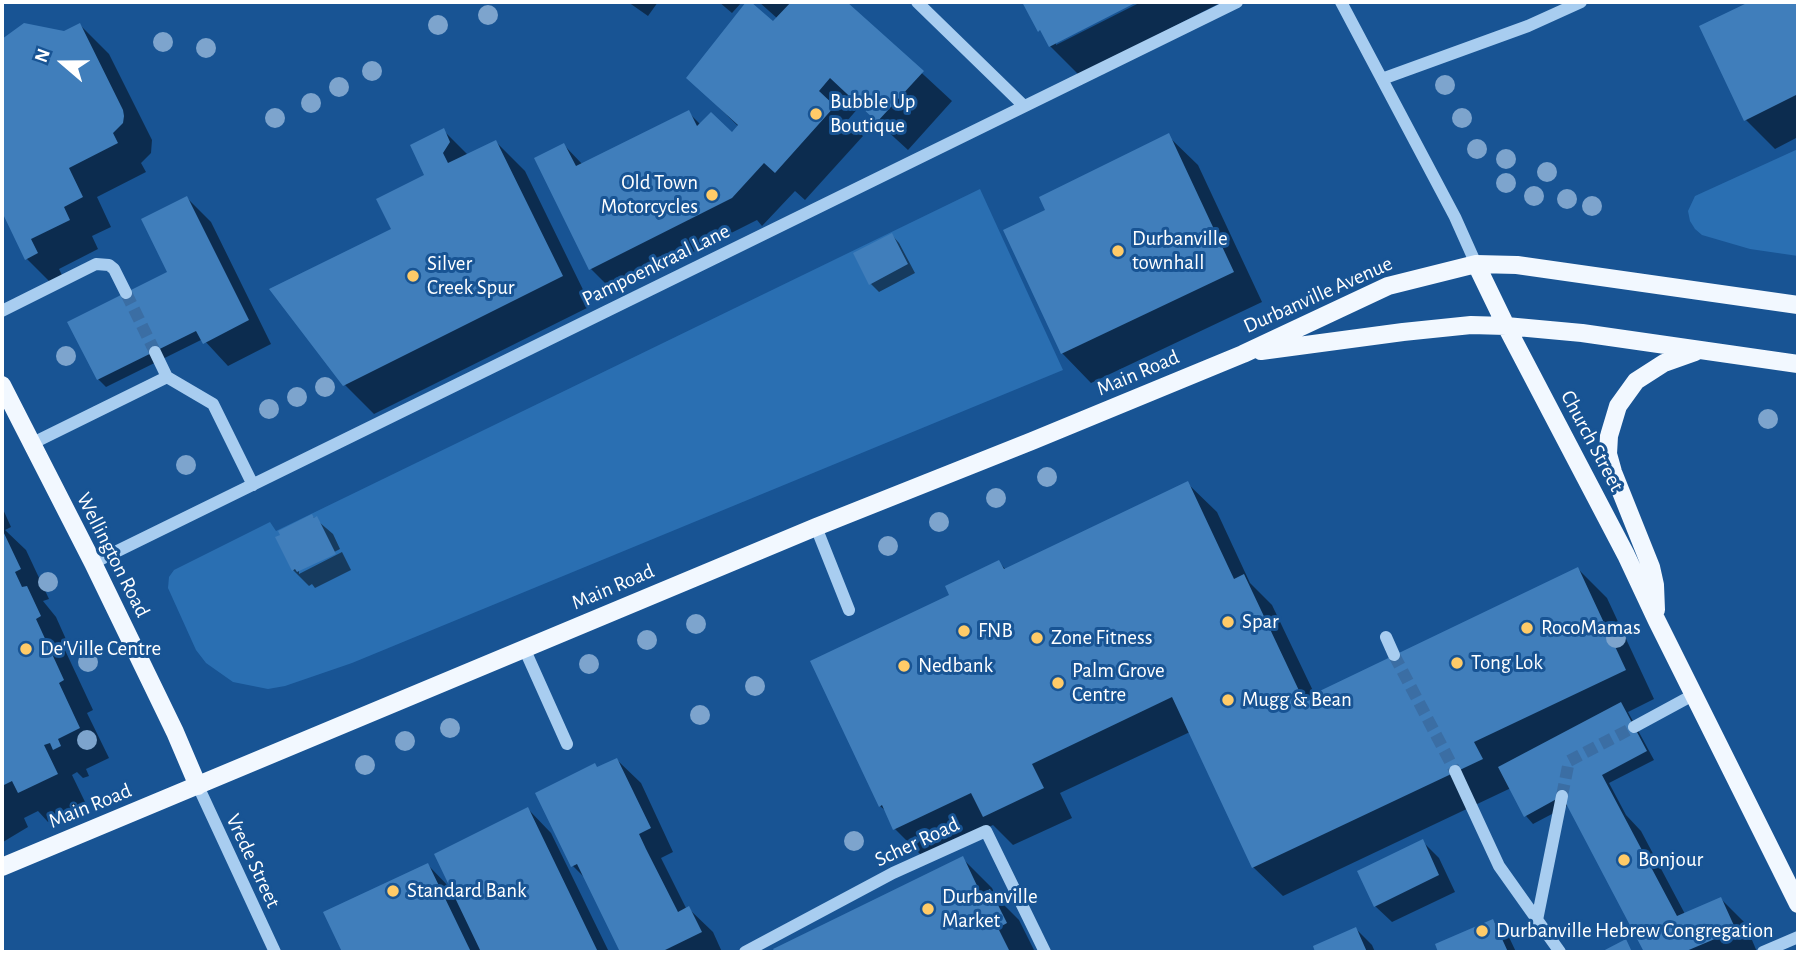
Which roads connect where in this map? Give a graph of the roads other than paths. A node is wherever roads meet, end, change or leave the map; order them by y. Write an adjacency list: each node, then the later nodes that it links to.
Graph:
1 (917, 2): 6 (street)
2 (1237, 2): 6 (street, Pampoenkraal Lane)
3 (1341, 2): 5 (street, Church Street)
4 (1581, 2): 5 (street)
5 (1382, 79): 7 (street, Church Street)
6 (1024, 106): 19 (street, Pampoenkraal Lane)
7 (1476, 264): 9 (main road, Durbanville Avenue); 11 (main road, Church Street); 14 (main road, Durbanville Avenue)
8 (126, 293): 10 (street)
9 (1798, 305)
10 (2, 311)
11 (1506, 326): 12 (main road, Durbanville Avenue); 14 (main road, Durbanville Avenue); 23 (main road, Church Street)
12 (1702, 350): 15 (main road, Durbanville Avenue); 23 (main road)
13 (155, 352): 16 (street)
14 (1243, 354): 20 (main road, Main Road)
15 (1798, 364)
16 (167, 377): 18 (street); 19 (street)
17 (2, 385): 18 (main road, Wellington Road)
18 (31, 444): 21 (main road, Wellington Road)
19 (253, 485): 21 (street, Pampoenkraal Lane)
20 (816, 527): 22 (street); 25 (main road, Main Road)
21 (93, 563): 31 (main road, Wellington Road)
22 (849, 610)
23 (1656, 619): 27 (main road, Church Street)
24 (1386, 637): 26 (street)
25 (524, 648): 29 (street); 31 (main road, Main Road)
26 (1394, 655)
27 (1693, 695): 28 (street); 34 (main road, Church Street)
28 (1634, 727)
29 (567, 744)
30 (1455, 771): 35 (street)
31 (198, 786): 33 (main road, Main Road); 37 (street, Vrede Street)
32 (1562, 796): 35 (street)
33 (2, 867)
34 (1798, 904)
35 (1537, 920): 40 (street)
36 (1798, 937): 41 (street)
37 (275, 952)
38 (747, 952): 39 (street, Scher Road)
39 (1045, 952)
40 (1560, 952)
41 (1763, 952)

